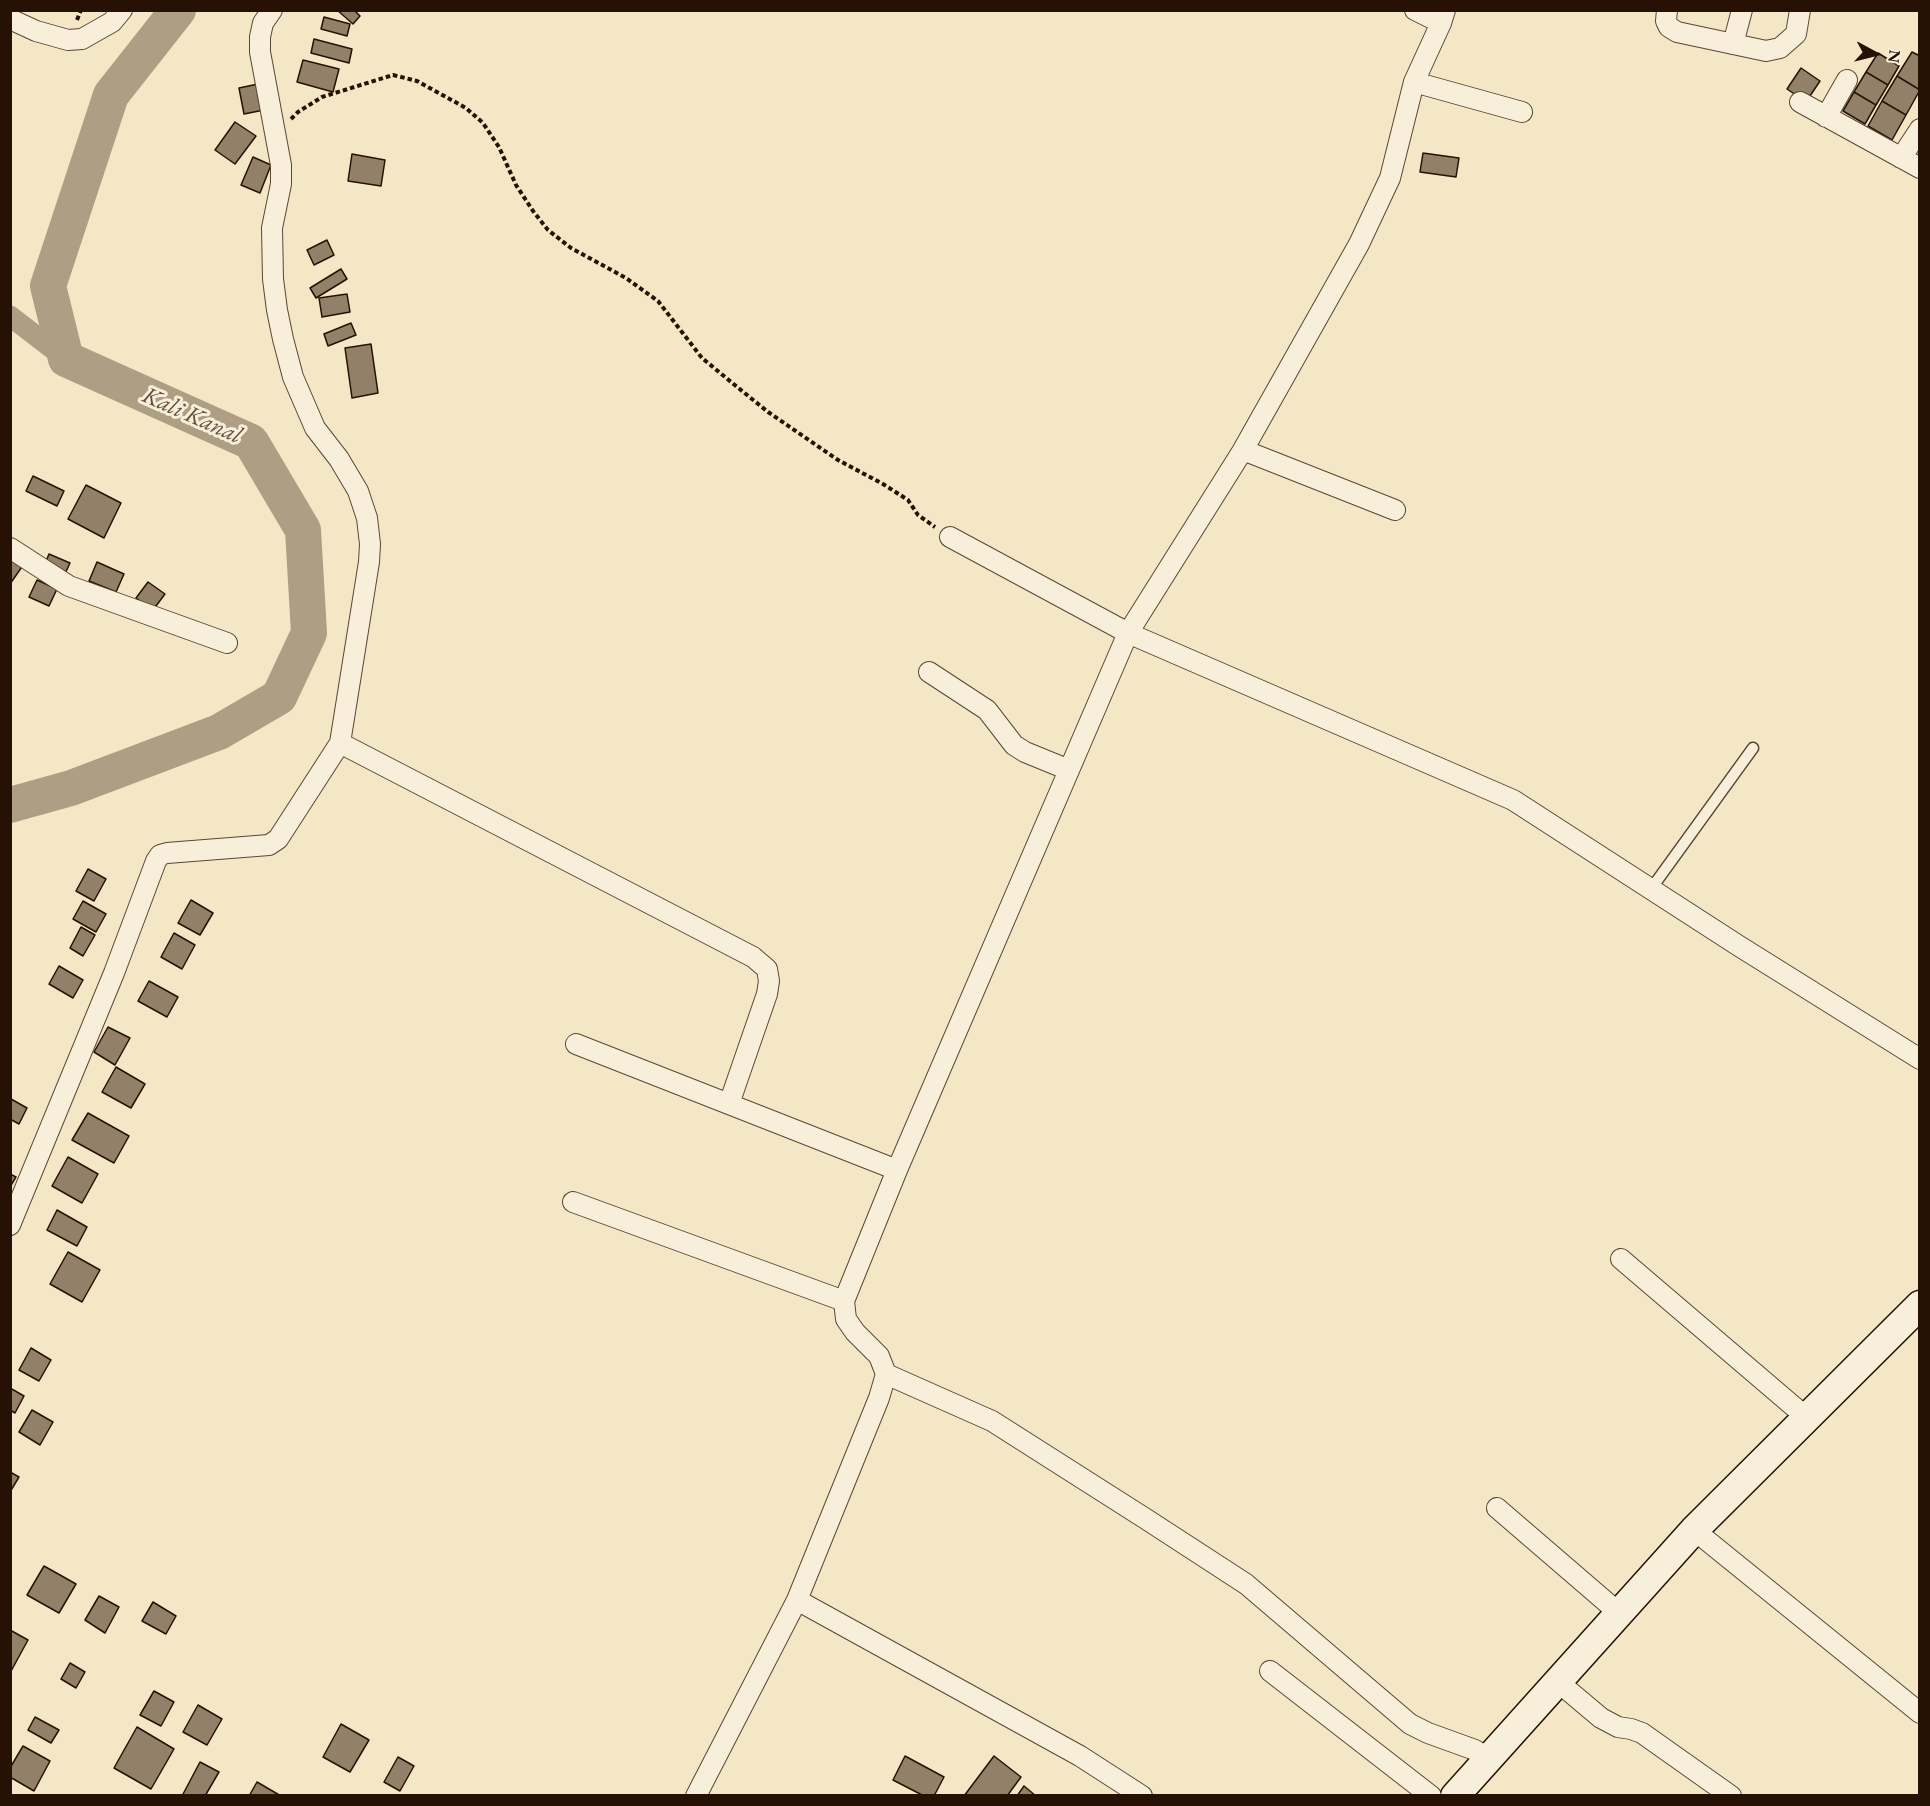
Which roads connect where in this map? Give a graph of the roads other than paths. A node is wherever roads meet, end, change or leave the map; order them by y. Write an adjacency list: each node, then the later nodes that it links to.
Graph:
1 (122, 10): 8 (street)
2 (272, 10): 25 (street)
3 (1415, 10): 7 (street)
4 (1667, 10): 9 (street)
5 (1742, 10): 9 (street)
6 (1800, 10): 9 (street)
7 (1443, 17): 11 (street)
8 (10, 19)
9 (1733, 44)
10 (1847, 80): 14 (street)
11 (1414, 82): 13 (street); 18 (street)
12 (1800, 102): 14 (street)
13 (1522, 112)
14 (1826, 117): 16 (street)
15 (1920, 129): 16 (street)
16 (1901, 159): 17 (street)
17 (1920, 168)
18 (1243, 450): 19 (street); 22 (street)
19 (1395, 510)
20 (950, 537): 22 (street)
21 (10, 548): 23 (street)
22 (1128, 633): 27 (street); 28 (street)
23 (227, 643)
24 (929, 672): 27 (street)
25 (340, 744): 31 (street); 34 (street)
26 (1753, 748): 28 (lane)
27 (1069, 770): 32 (street)
28 (1651, 889): 30 (street)
29 (576, 1044): 31 (street)
30 (1920, 1059)
31 (729, 1104): 32 (street)
32 (897, 1170): 36 (street)
33 (573, 1202): 36 (street)
34 (10, 1225)
35 (1621, 1259): 39 (street)
36 (844, 1301): 38 (street)
37 (1918, 1309): 39 (street)
38 (886, 1374): 42 (street); 47 (street)
39 (1806, 1417): 41 (street)
40 (1497, 1508): 43 (street)
41 (1694, 1530): 43 (street); 46 (street)
42 (797, 1600): 48 (street); 49 (street)
43 (1619, 1613): 45 (street)
44 (1270, 1671): 50 (street)
45 (1557, 1681): 47 (street); 52 (street)
46 (1920, 1713)
47 (1488, 1758): 51 (street)
48 (696, 1796)
49 (1143, 1796)
50 (1431, 1796)
51 (1455, 1796)
52 (1731, 1796)

